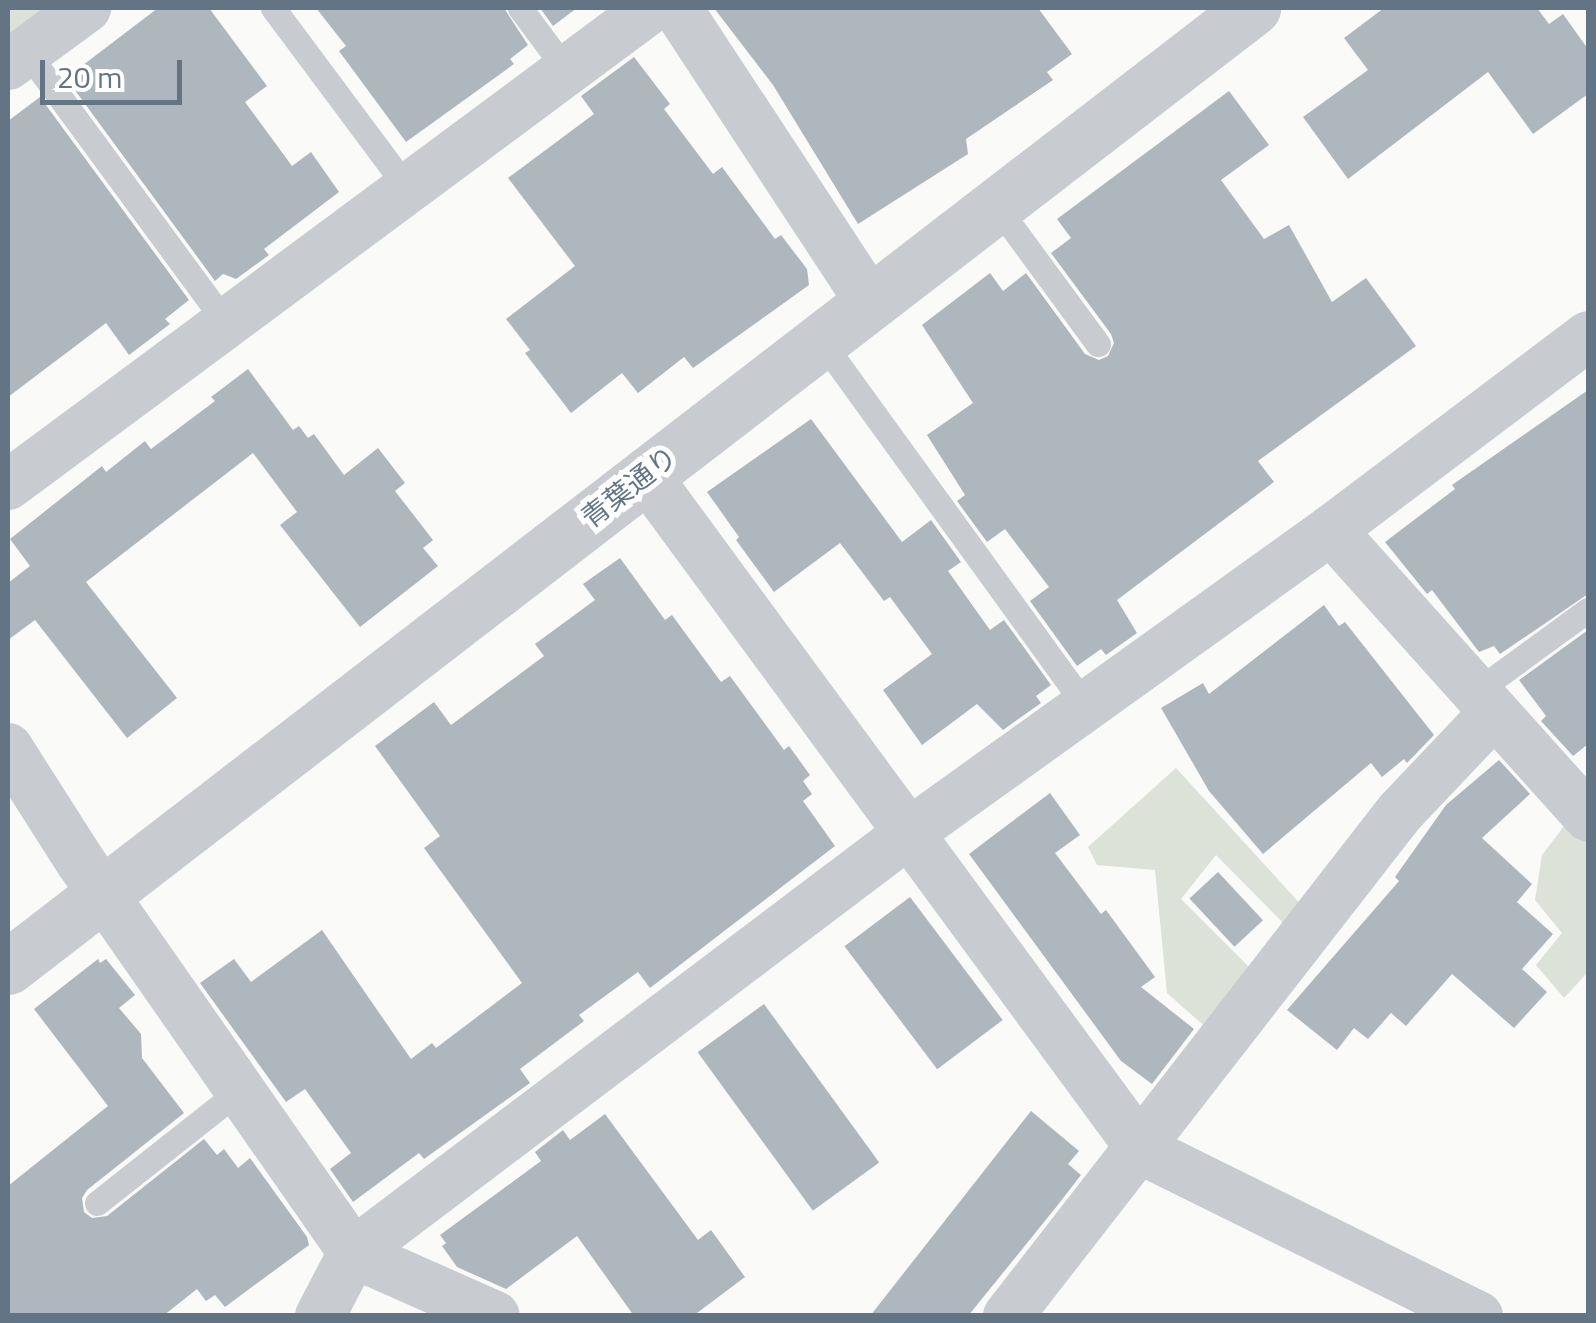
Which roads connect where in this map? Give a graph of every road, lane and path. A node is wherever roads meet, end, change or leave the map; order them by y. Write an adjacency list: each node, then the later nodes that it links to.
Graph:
1 (86, 8): 7 (street)
2 (273, 8): 9 (lane)
3 (520, 8): 8 (lane)
4 (650, 8): 8 (street)
5 (677, 8): 11 (street)
6 (1252, 8): 10 (street, 青葉通り)
7 (17, 58): 12 (lane)
8 (566, 70): 9 (street)
9 (407, 188): 12 (street)
10 (995, 204): 11 (street, 青葉通り); 15 (lane)
11 (869, 300): 14 (street, 青葉通り)
12 (226, 323): 17 (street)
13 (1588, 336): 18 (street)
14 (820, 340): 16 (street, 青葉通り); 21 (lane)
15 (1098, 344)
16 (646, 474): 24 (street); 25 (street, 青葉通り)
17 (8, 486)
18 (1331, 530): 20 (street); 21 (street)
19 (1588, 610): 20 (lane)
20 (1484, 704): 23 (street); 28 (street)
21 (1084, 706): 24 (street)
22 (8, 748): 25 (street)
23 (1588, 816)
24 (909, 833): 28 (street); 30 (street)
25 (104, 895): 26 (street, 青葉通り); 27 (street)
26 (8, 968)
27 (240, 1090): 29 (lane); 30 (street)
28 (1142, 1150): 33 (street); 34 (street)
29 (97, 1202)
30 (353, 1252): 31 (street); 32 (street)
31 (320, 1316)
32 (495, 1316)
33 (1008, 1316)
34 (1478, 1316)

